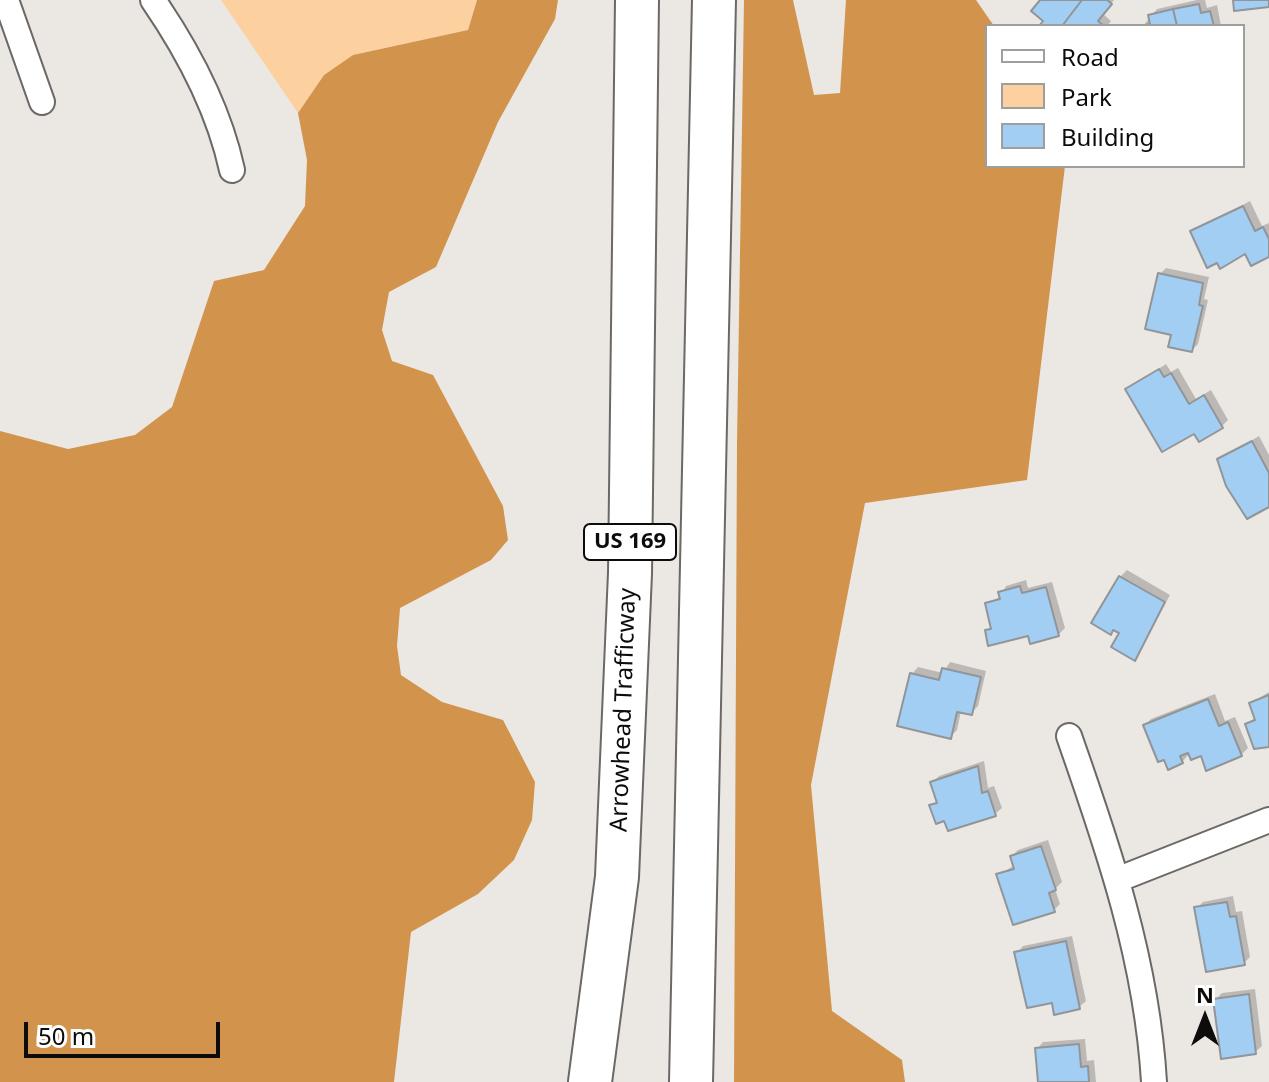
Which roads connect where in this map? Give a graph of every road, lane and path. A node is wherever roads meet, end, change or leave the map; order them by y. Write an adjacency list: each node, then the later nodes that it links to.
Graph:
1 (6, 0): 5 (street)
2 (153, 0): 6 (street)
3 (637, 0): 10 (highway, Arrowhead Trafficway / US 169)
4 (714, 0): 11 (highway, US 169)
5 (42, 102)
6 (232, 170)
7 (1069, 736): 9 (street)
8 (1269, 820): 9 (street)
9 (1119, 879): 12 (street)
10 (590, 1082)
11 (691, 1082)
12 (1154, 1082)

